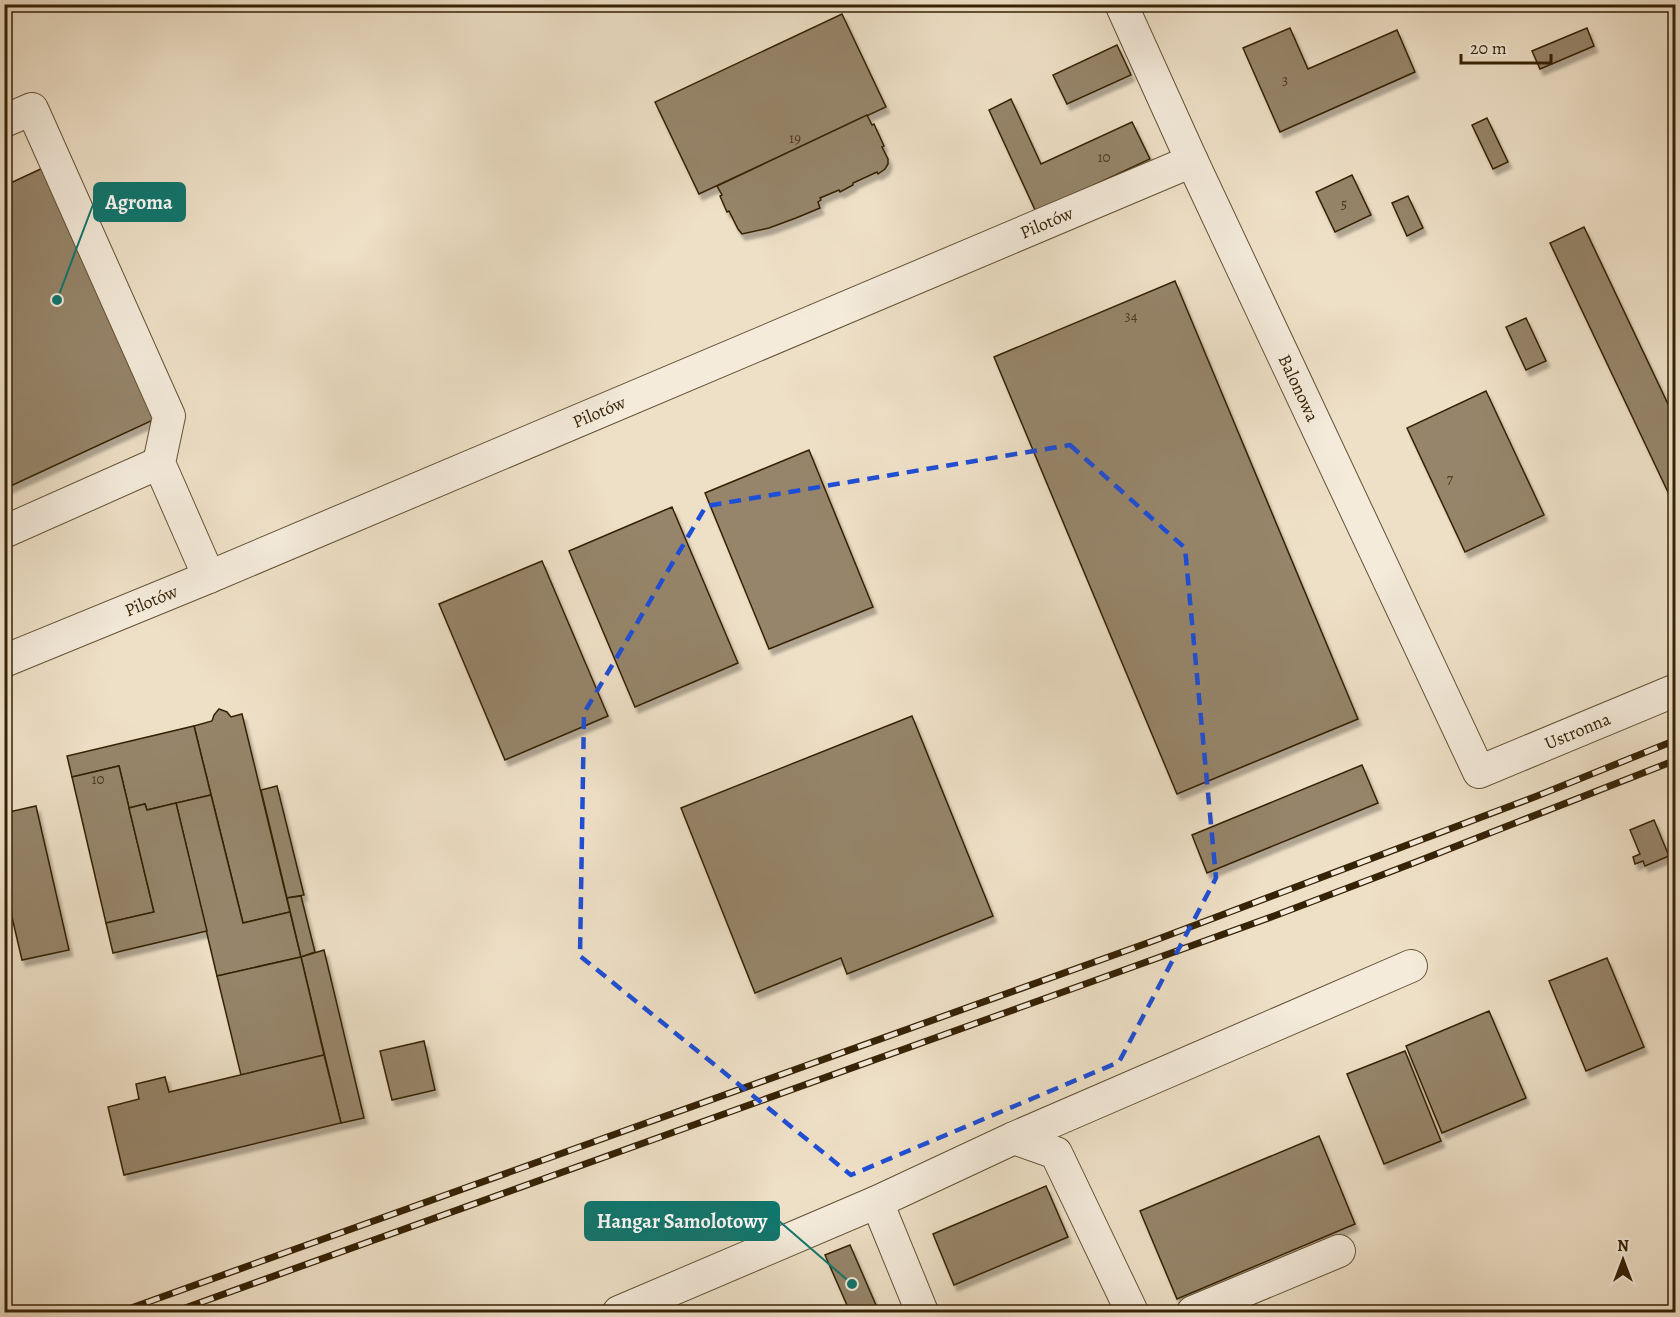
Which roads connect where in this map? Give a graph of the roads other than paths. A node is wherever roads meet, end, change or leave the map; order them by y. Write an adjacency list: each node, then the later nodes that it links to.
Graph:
1 (1121, 4): 3 (street, Balonowa)
2 (4, 121): 4 (street)
3 (1192, 161): 6 (street, Pilotów); 9 (street, Balonowa)
4 (159, 463): 5 (street); 6 (street)
5 (4, 532)
6 (209, 578): 7 (street, Pilotów)
7 (4, 661)
8 (1676, 690): 9 (street, Ustronna)
9 (1479, 772)
10 (1411, 966): 11 (street)
11 (1014, 1138): 12 (street); 16 (street)
12 (877, 1202): 14 (street); 15 (street)
13 (1339, 1251): 17 (street)
14 (618, 1312)
15 (922, 1312)
16 (1132, 1312)
17 (1193, 1312)

